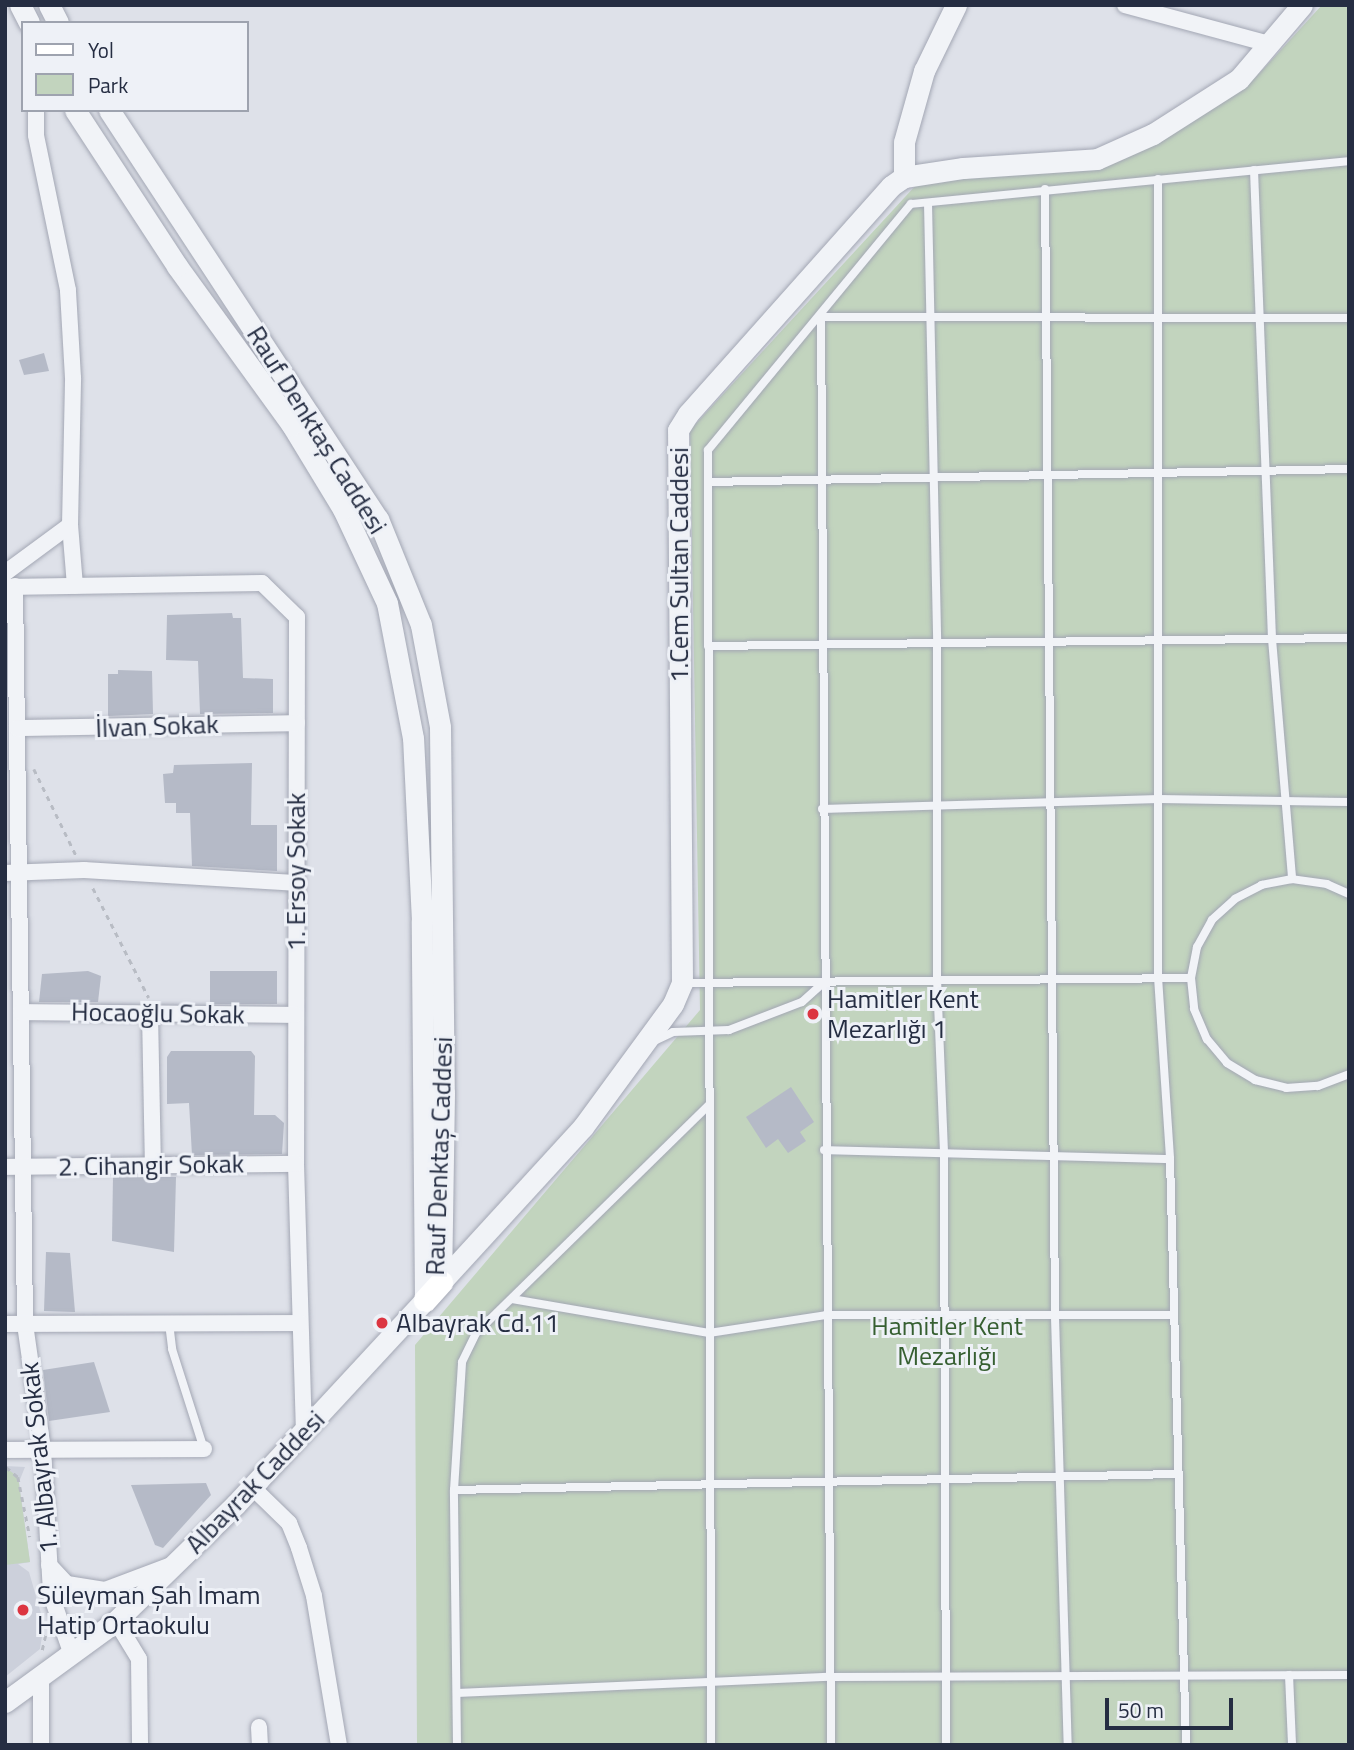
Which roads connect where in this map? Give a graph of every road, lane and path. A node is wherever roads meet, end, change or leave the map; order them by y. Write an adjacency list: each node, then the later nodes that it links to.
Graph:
1 (19, 5): 6 (street)
2 (49, 5): 7 (street)
3 (956, 5): 14 (street)
4 (1125, 5): 8 (street)
5 (1302, 5): 8 (street)
6 (28, 21)
7 (57, 21)
8 (1270, 44): 14 (street)
9 (36, 112): 31 (street)
10 (76, 112): 77 (street, Rauf Denktaş Caddesi)
11 (110, 112): 75 (street, Rauf Denktaş Caddesi)
12 (1349, 160): 13 (lane)
13 (1254, 170): 15 (lane); 22 (lane)
14 (904, 177): 59 (street, 1.Cem Sultan Caddesi)
15 (1158, 179): 16 (lane); 21 (lane)
16 (1045, 190): 17 (lane); 20 (lane)
17 (928, 203): 18 (lane); 19 (lane)
18 (926, 316): 19 (lane); 20 (lane); 28 (lane)
19 (821, 317): 29 (lane); 30 (lane)
20 (1046, 317): 21 (lane); 27 (lane)
21 (1159, 318): 22 (lane); 26 (lane)
22 (1261, 318): 23 (lane); 25 (lane)
23 (1349, 318)
24 (1349, 469): 25 (lane)
25 (1266, 471): 26 (lane); 35 (lane)
26 (1159, 474): 27 (lane); 36 (lane)
27 (1047, 477): 28 (lane); 37 (lane)
28 (933, 481): 30 (lane); 38 (lane)
29 (708, 482): 30 (lane); 40 (lane)
30 (821, 482): 39 (lane)
31 (70, 525): 32 (street); 33 (street)
32 (9, 582): 33 (street, 1. Ersoy Sokak); 42 (street, 1. Albayrak Sokak)
33 (75, 586): 41 (street, 1. Ersoy Sokak)
34 (1349, 638): 35 (lane)
35 (1272, 639): 36 (lane); 45 (lane)
36 (1159, 640): 37 (lane); 43 (lane)
37 (1048, 642): 38 (lane); 44 (lane)
38 (937, 644): 39 (lane); 47 (lane)
39 (822, 645): 40 (lane); 48 (lane)
40 (708, 646): 58 (lane)
41 (297, 723): 42 (street, İlvan Sokak); 51 (street, 1. Ersoy Sokak)
42 (17, 728): 49 (street, 1. Albayrak Sokak)
43 (1159, 799): 44 (lane); 45 (lane); 53 (lane)
44 (1050, 802): 47 (lane); 56 (lane)
45 (1287, 802): 46 (lane); 50 (lane)
46 (1349, 802)
47 (935, 805): 48 (lane); 54 (lane)
48 (822, 808): 57 (lane)
49 (13, 873): 51 (street); 60 (street, 1. Albayrak Sokak)
50 (1292, 879): 52 (lane); 55 (lane)
51 (295, 883): 62 (street, 1. Ersoy Sokak)
52 (1349, 894)
53 (1158, 977): 55 (lane); 56 (lane); 70 (lane)
54 (937, 978): 56 (lane); 57 (lane); 68 (lane)
55 (1191, 978): 65 (lane)
56 (1051, 979): 69 (lane)
57 (823, 981): 58 (lane); 63 (lane); 67 (lane)
58 (711, 982): 59 (lane); 63 (lane)
59 (681, 983): 64 (street, 1.Cem Sultan Caddesi)
60 (21, 1012): 61 (street, Hocaoğlu Sokak); 74 (street, 1. Albayrak Sokak)
61 (150, 1013): 62 (street, Hocaoğlu Sokak); 72 (street)
62 (295, 1015): 71 (street, 1. Ersoy Sokak)
63 (710, 1031): 64 (lane); 66 (lane)
64 (641, 1047): 75 (street, 1.Cem Sultan Caddesi)
65 (1349, 1074)
66 (709, 1105): 76 (lane); 86 (lane)
67 (824, 1150): 68 (lane); 78 (lane)
68 (944, 1154): 69 (lane); 80 (lane)
69 (1054, 1158): 70 (lane); 81 (lane)
70 (1170, 1159): 79 (lane)
71 (296, 1164): 72 (street, 2. Cihangir Sokak); 83 (street, 1. Ersoy Sokak)
72 (153, 1166): 74 (street, 2. Cihangir Sokak)
73 (5, 1167): 74 (street, 2. Cihangir Sokak)
74 (23, 1167): 85 (street, 1. Albayrak Sokak)
75 (440, 1282): 77 (main road, Rauf Denktaş Caddesi)
76 (512, 1299): 86 (lane); 97 (lane)
77 (425, 1300): 87 (street, Albayrak Caddesi)
78 (826, 1315): 80 (lane); 86 (lane); 92 (lane)
79 (1171, 1315): 81 (lane); 91 (lane)
80 (944, 1316): 81 (lane); 94 (lane)
81 (1055, 1317): 93 (lane)
82 (169, 1323): 83 (street); 85 (street); 88 (lane)
83 (300, 1323): 87 (street, 1. Ersoy Sokak)
84 (5, 1324): 85 (street)
85 (25, 1324): 90 (street, 1. Albayrak Sokak)
86 (709, 1333): 95 (lane)
87 (304, 1432): 96 (street, Albayrak Caddesi)
88 (204, 1449): 90 (street)
89 (5, 1450): 90 (street)
90 (43, 1450): 99 (street, 1. Albayrak Sokak)
91 (1177, 1474): 93 (lane); 106 (lane)
92 (828, 1479): 94 (lane); 95 (lane); 107 (lane)
93 (1060, 1479): 94 (lane); 105 (lane)
94 (945, 1481): 104 (lane)
95 (711, 1482): 97 (lane); 109 (lane)
96 (252, 1487): 98 (street, Albayrak Caddesi); 116 (street)
97 (454, 1490): 110 (lane)
98 (175, 1563): 99 (street); 100 (street, Albayrak Caddesi)
99 (50, 1564): 101 (street, 1. Albayrak Sokak)
100 (116, 1621): 101 (street, Albayrak Caddesi); 114 (street)
101 (72, 1655): 108 (street, Albayrak Caddesi)
102 (1289, 1675): 103 (lane); 106 (lane); 123 (lane)
103 (1349, 1675)
104 (946, 1676): 105 (lane); 107 (lane); 120 (lane)
105 (1066, 1676): 106 (lane); 121 (lane)
106 (1184, 1676): 122 (lane)
107 (829, 1677): 109 (lane); 119 (lane)
108 (41, 1678): 111 (street, Albayrak Caddesi); 113 (street)
109 (711, 1684): 110 (lane); 118 (lane)
110 (457, 1693): 117 (lane)
111 (5, 1702)
112 (259, 1727): 115 (street)
113 (41, 1745)
114 (140, 1745)
115 (260, 1745)
116 (339, 1745)
117 (457, 1745)
118 (711, 1745)
119 (831, 1745)
120 (946, 1745)
121 (1068, 1745)
122 (1186, 1745)
123 (1292, 1745)

